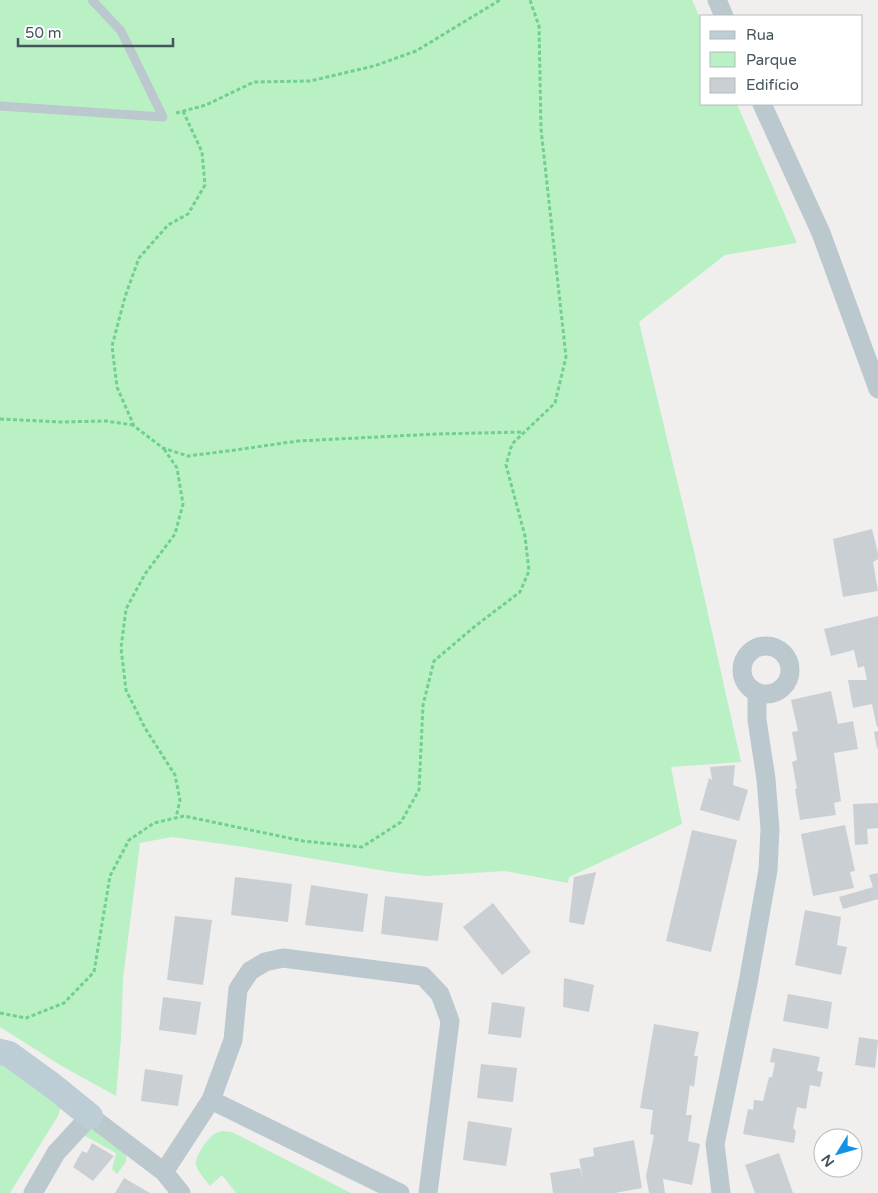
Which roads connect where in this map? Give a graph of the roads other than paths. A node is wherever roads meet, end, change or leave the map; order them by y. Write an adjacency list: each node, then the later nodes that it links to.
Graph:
1 (92, 0): 5 (lane)
2 (717, 0): 3 (street)
3 (724, 15)
4 (762, 105): 6 (street)
5 (0, 106)
6 (878, 389)
7 (757, 692): 16 (street)
8 (0, 1052): 10 (street)
9 (211, 1100): 11 (street); 14 (street); 15 (street)
10 (90, 1116): 11 (street); 12 (street)
11 (164, 1172): 13 (street)
12 (33, 1193)
13 (181, 1193)
14 (400, 1193)
15 (428, 1193)
16 (721, 1193)

